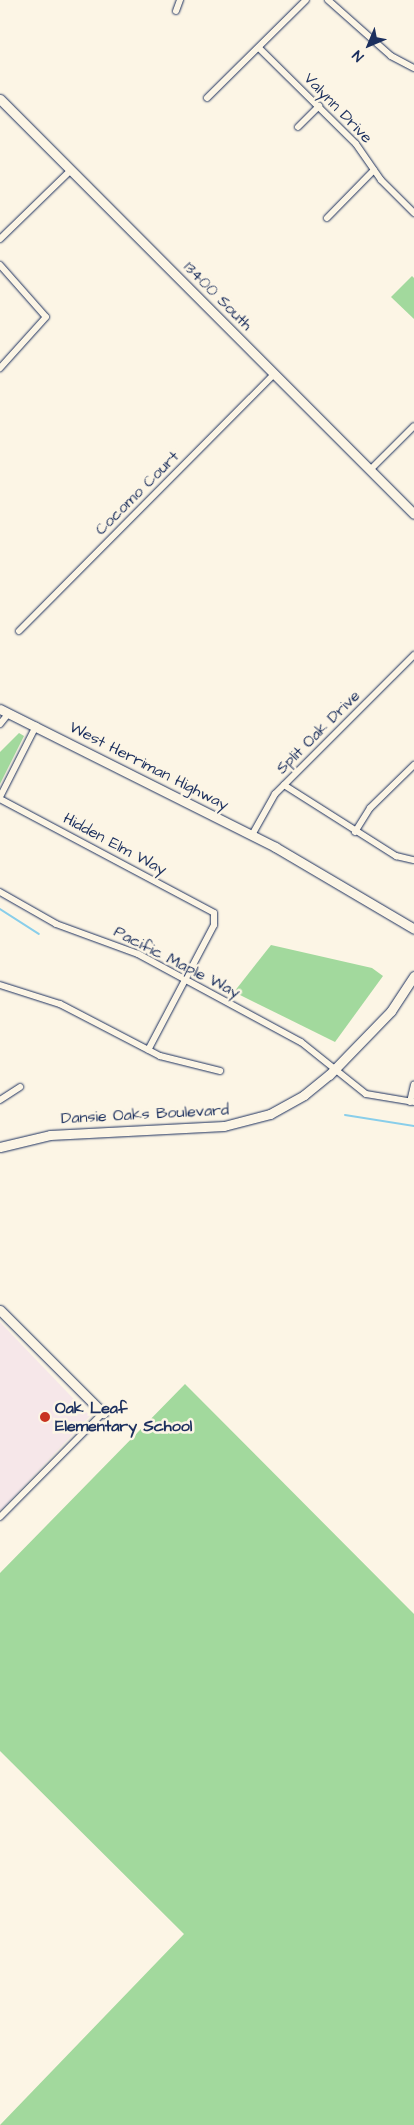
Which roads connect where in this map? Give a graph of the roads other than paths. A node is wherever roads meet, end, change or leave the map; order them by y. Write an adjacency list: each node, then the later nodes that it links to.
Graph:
1 (180, 0): 4 (street)
2 (306, 0): 5 (street)
3 (328, 0): 6 (street)
4 (176, 11)
5 (258, 48): 7 (street); 9 (street, Valynn Drive)
6 (414, 68)
7 (207, 98)
8 (1, 102): 11 (street, 13400 South)
9 (319, 106): 10 (street); 12 (street, Valynn Drive)
10 (298, 127)
11 (71, 170): 15 (street); 18 (street, 13400 South)
12 (374, 170): 13 (street, Valynn Drive); 14 (street)
13 (413, 211)
14 (326, 218)
15 (0, 239)
16 (0, 264): 17 (street)
17 (0, 368)
18 (274, 374): 20 (street, 13400 South); 22 (street, Cocomo Court)
19 (414, 426): 20 (street)
20 (370, 470): 21 (street, 13400 South)
21 (414, 514)
22 (19, 631)
23 (414, 655): 28 (street, Split Oak Drive)
24 (4, 711): 25 (street); 26 (street, West Herriman Highway)
25 (0, 724)
26 (36, 726): 29 (street); 31 (street, West Herriman Highway)
27 (414, 764): 30 (street)
28 (284, 785): 30 (street); 31 (street, Split Oak Drive)
29 (0, 798): 36 (street, Hidden Elm Way)
30 (355, 832): 32 (street)
31 (252, 835): 34 (street, West Herriman Highway)
32 (414, 860)
33 (0, 892): 36 (street, Pacific Maple Way)
34 (414, 929)
35 (414, 976): 39 (street, Dansie Oaks Boulevard)
36 (185, 980): 38 (street); 39 (street, Pacific Maple Way)
37 (0, 985): 38 (street)
38 (148, 1050): 40 (street)
39 (335, 1068): 44 (street, Pacific Maple Way); 45 (street, Dansie Oaks Boulevard)
40 (220, 1071)
41 (414, 1084): 44 (street)
42 (20, 1087): 43 (street)
43 (0, 1100)
44 (412, 1102)
45 (0, 1147)
46 (0, 1310): 47 (street)
47 (103, 1413): 48 (street)
48 (0, 1517)

